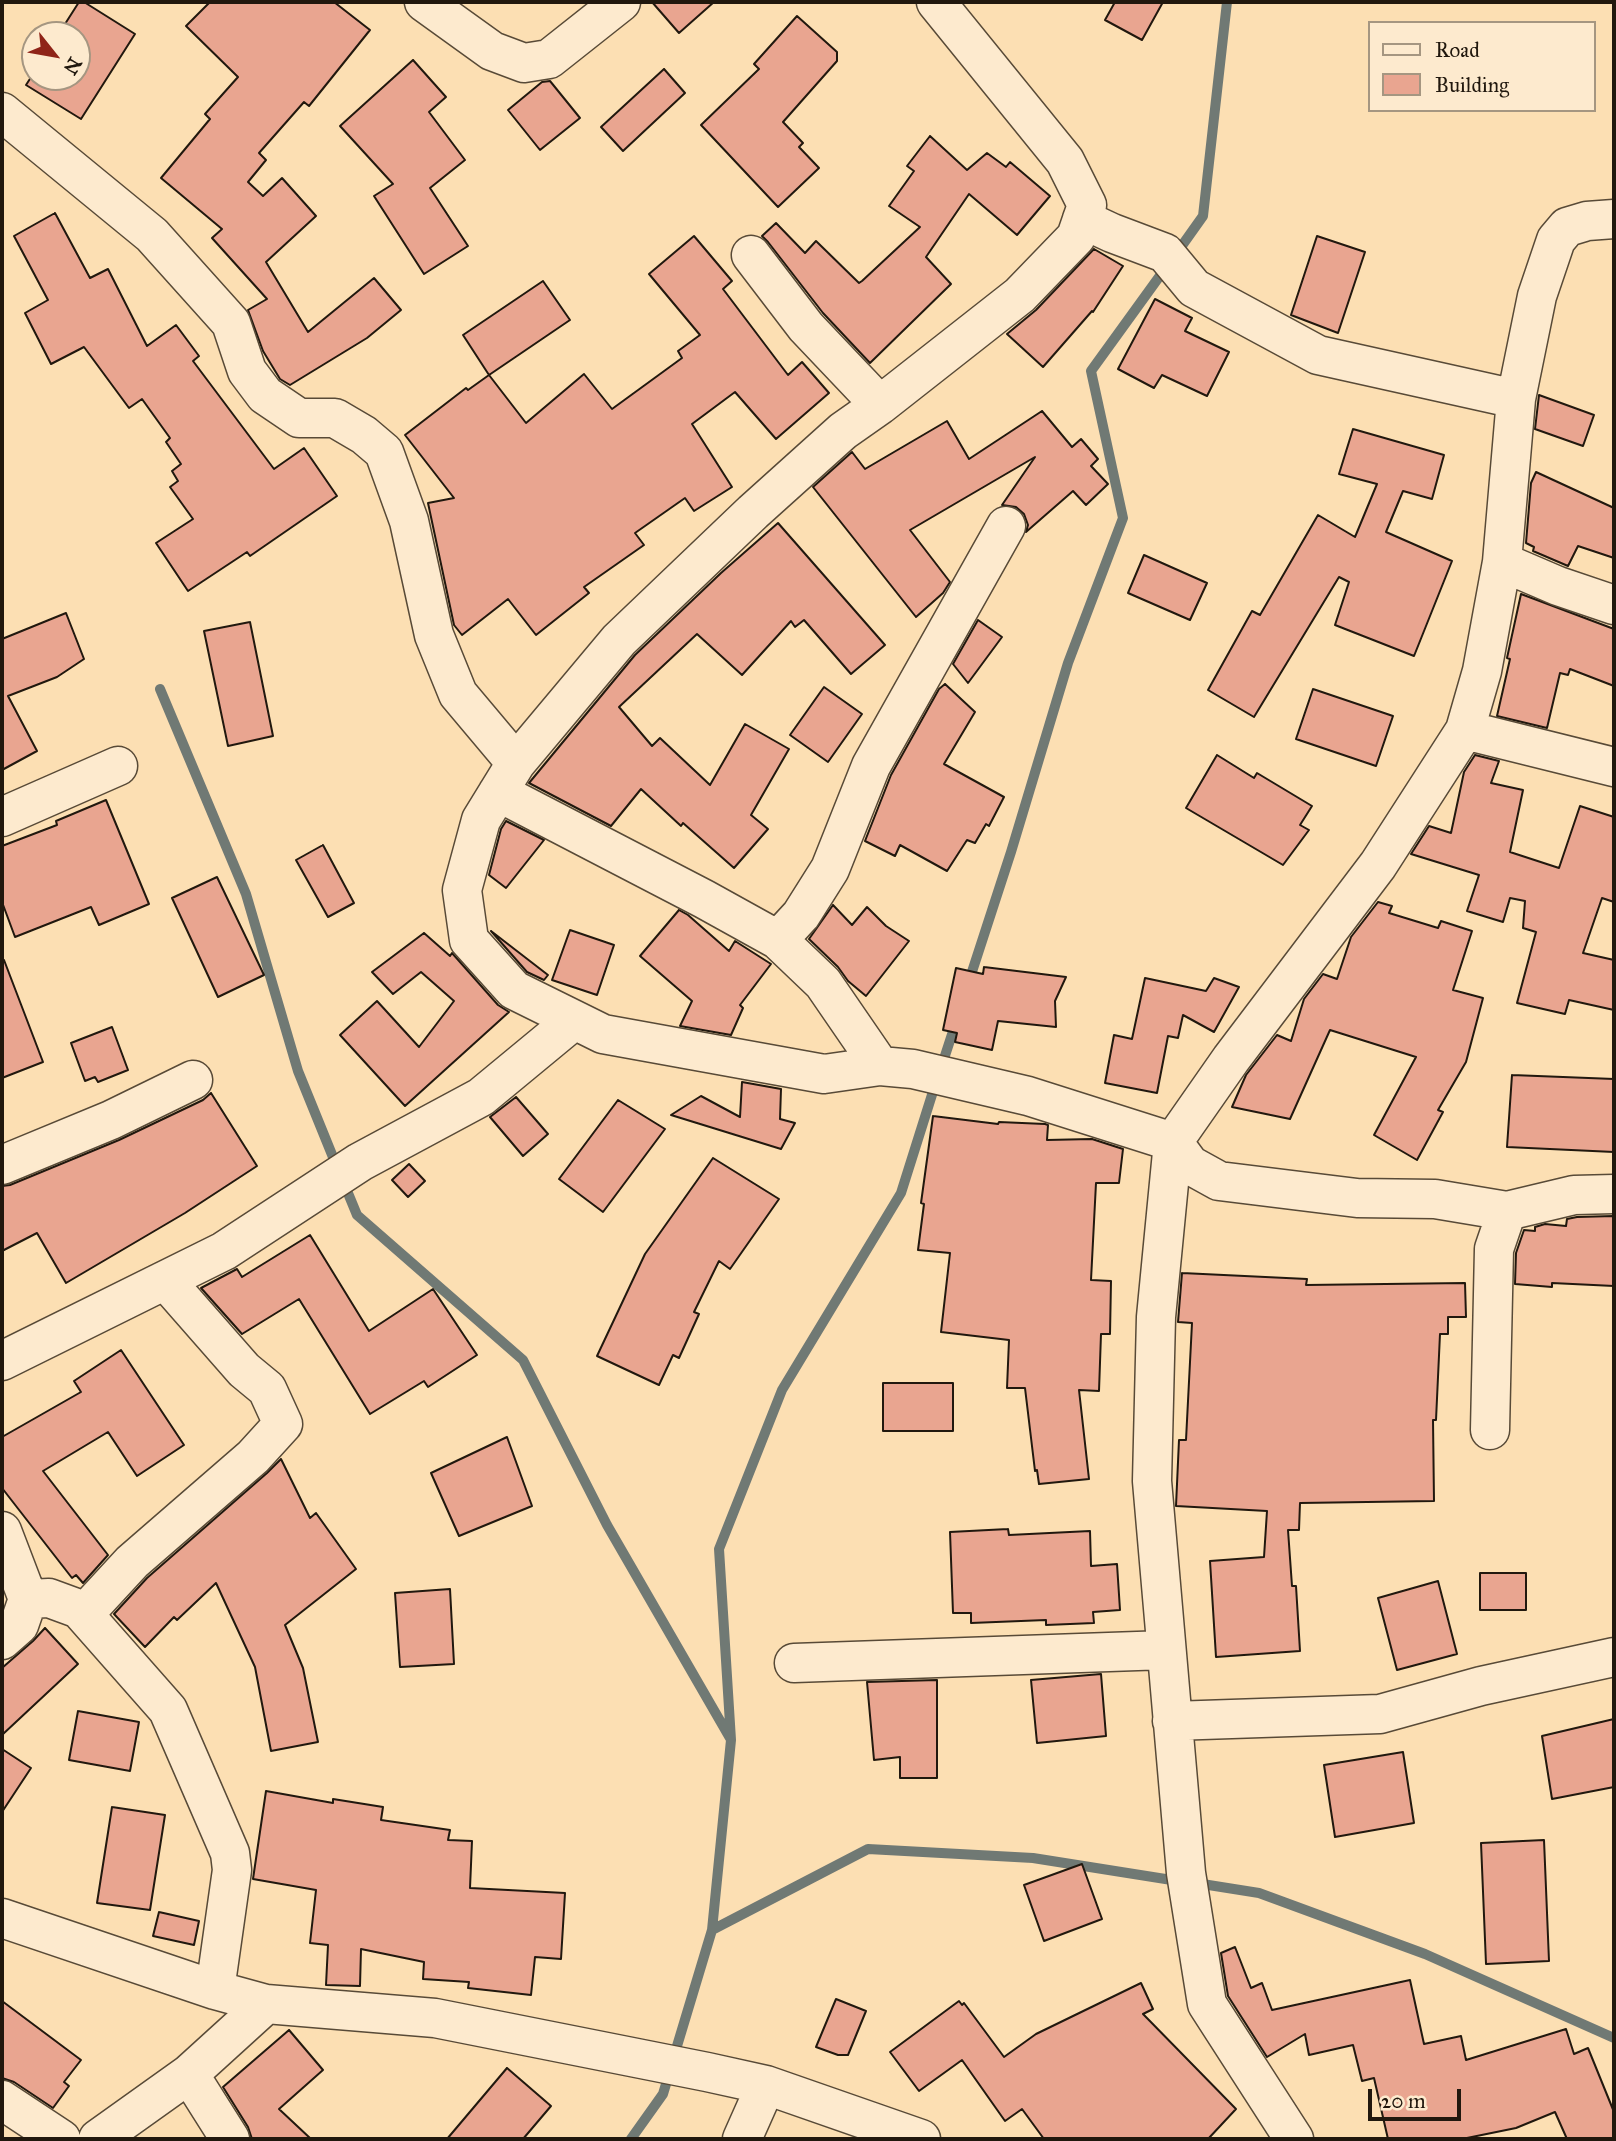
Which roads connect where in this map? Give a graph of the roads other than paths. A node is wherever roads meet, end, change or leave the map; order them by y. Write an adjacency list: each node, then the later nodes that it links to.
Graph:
1 (424, 2): 2 (street)
2 (621, 2)
3 (936, 2): 5 (street)
4 (2, 112): 16 (street)
5 (1082, 219): 8 (street); 9 (street)
6 (1614, 219): 8 (street)
7 (751, 255): 9 (street)
8 (1516, 399): 11 (street)
9 (880, 405): 16 (street)
10 (1006, 526): 18 (street)
11 (1502, 562): 12 (street); 13 (street)
12 (1614, 605)
13 (1465, 730): 15 (street); 22 (street)
14 (118, 766): 17 (street)
15 (1614, 766)
16 (507, 777): 18 (street); 19 (street)
17 (2, 817)
18 (778, 940): 20 (street)
19 (573, 1021): 20 (street); 26 (street)
20 (880, 1066): 22 (street)
21 (193, 1080): 23 (street)
22 (1173, 1142): 25 (street); 33 (street)
23 (2, 1165)
24 (1614, 1194): 25 (street)
25 (1507, 1211): 28 (street)
26 (166, 1281): 27 (street); 31 (street)
27 (2, 1362)
28 (1490, 1430)
29 (2, 1531): 30 (street)
30 (28, 1599): 31 (street); 32 (street)
31 (84, 1614): 38 (street)
32 (2, 1640)
33 (1166, 1650): 35 (street); 36 (street)
34 (1614, 1657): 36 (street)
35 (794, 1663)
36 (1172, 1721): 48 (street)
37 (2, 1918): 38 (street)
38 (215, 1990): 39 (street)
39 (266, 2004): 40 (street); 41 (street)
40 (189, 2074): 44 (street); 45 (street)
41 (766, 2085): 46 (street); 47 (street)
42 (2, 2100): 43 (street)
43 (61, 2139)
44 (98, 2139)
45 (230, 2139)
46 (742, 2139)
47 (921, 2139)
48 (1294, 2139)

